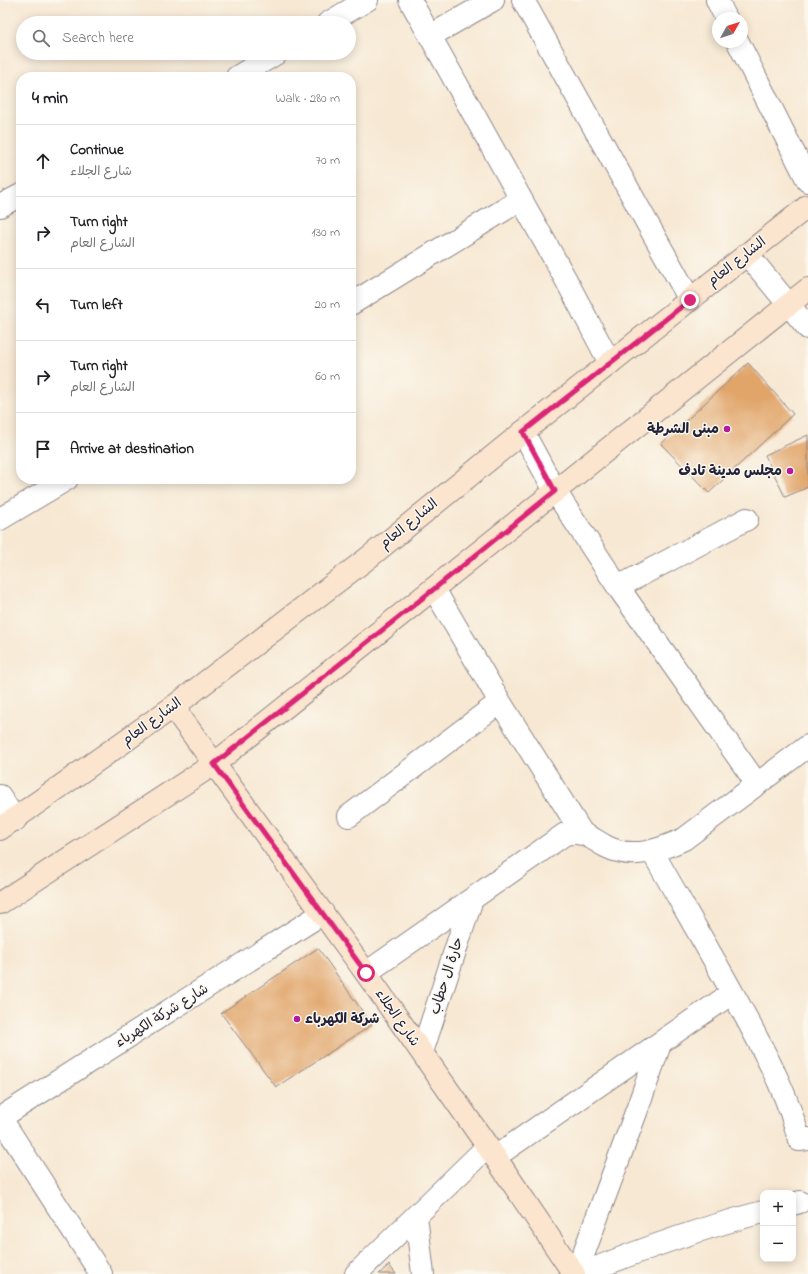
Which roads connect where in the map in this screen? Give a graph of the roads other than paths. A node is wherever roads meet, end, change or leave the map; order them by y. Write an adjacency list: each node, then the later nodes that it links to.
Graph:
1 (367, 0): 7 (street)
2 (410, 0): 8 (street)
3 (493, 0): 8 (street)
4 (522, 0): 19 (street)
5 (717, 0): 6 (street)
6 (723, 12)
7 (340, 16)
8 (430, 36): 14 (street)
9 (741, 48): 12 (street)
10 (265, 60): 11 (street)
11 (245, 72)
12 (808, 181)
13 (16, 198): 15 (street)
14 (520, 200): 20 (street); 23 (street)
15 (0, 206)
16 (808, 206): 17 (main road, الشارع العام)
17 (747, 254): 19 (main road, الشارع العام); 21 (street)
18 (808, 289): 21 (main road)
19 (690, 300): 23 (main road, الشارع العام)
20 (356, 301)
21 (787, 304): 22 (street); 26 (main road)
22 (808, 328)
23 (610, 363): 24 (main road, الشارع العام)
24 (523, 432): 26 (street); 32 (main road, الشارع العام)
25 (59, 484): 27 (street)
26 (555, 491): 29 (street); 30 (main road)
27 (0, 519)
28 (747, 519): 29 (street)
29 (618, 587): 35 (street)
30 (434, 589): 31 (street); 34 (main road)
31 (500, 702): 37 (street); 39 (street)
32 (173, 707): 34 (main road, شارع الجلاء); 38 (main road, الشارع العام)
33 (808, 746): 35 (street)
34 (214, 764): 42 (main road); 43 (main road, شارع الجلاء)
35 (757, 784): 40 (street)
36 (0, 796): 38 (street)
37 (349, 816)
38 (7, 824)
39 (582, 833): 40 (street); 41 (street)
40 (652, 851): 45 (street)
41 (472, 899): 44 (street); 47 (street, حارة ال حطاب)
42 (0, 903)
43 (323, 913): 44 (main road, شارع الجلاء); 48 (street, شارع شركة الكهرباء)
44 (366, 973): 47 (main road, شارع الجلاء)
45 (732, 992): 46 (street); 49 (street)
46 (660, 1044): 50 (street); 56 (street)
47 (422, 1052): 50 (main road, شارع الجلاء)
48 (0, 1118): 53 (street)
49 (808, 1138)
50 (491, 1152): 52 (street); 56 (main road, شارع الجلاء)
51 (760, 1213): 57 (street)
52 (416, 1216): 54 (street); 55 (street)
53 (101, 1274)
54 (356, 1274)
55 (423, 1274)
56 (575, 1274)
57 (581, 1274)

